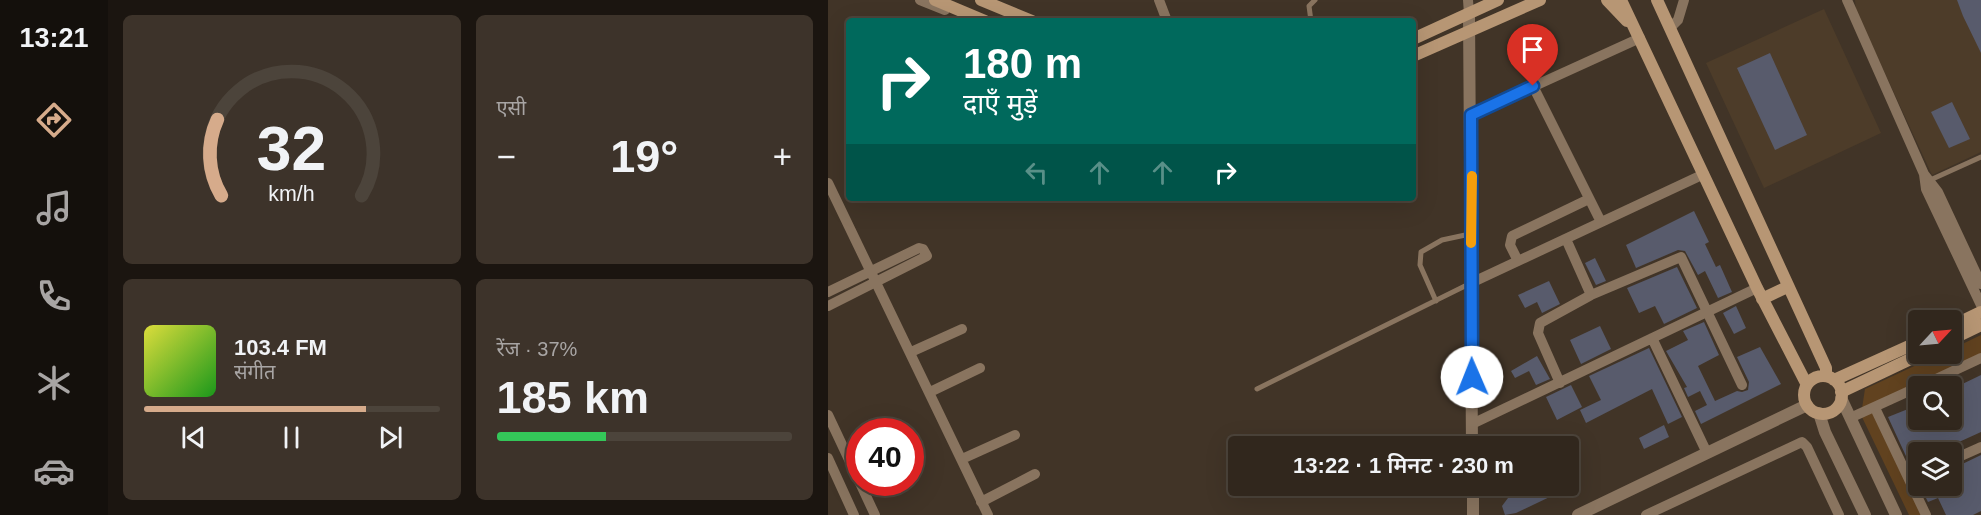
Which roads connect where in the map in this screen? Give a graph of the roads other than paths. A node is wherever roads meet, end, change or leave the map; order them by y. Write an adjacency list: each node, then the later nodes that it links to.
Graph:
1 (920, 0): 17 (street)
2 (935, 0): 18 (main road)
3 (981, 0): 15 (main road)
4 (999, 0): 15 (street)
5 (1159, 0): 20 (street)
6 (1315, 0): 21 (lane)
7 (1468, 0): 16 (street)
8 (1498, 0): 16 (main road)
9 (1540, 0): 23 (main road)
10 (1607, 0): 24 (main road)
11 (1622, 0): 24 (main road)
12 (1657, 0): 22 (main road)
13 (1684, 0): 22 (street)
14 (1847, 0): 31 (street)
15 (1016, 14): 19 (main road)
16 (1469, 14): 23 (street); 25 (main road)
17 (966, 18)
18 (979, 18)
19 (1025, 18)
20 (1166, 18)
21 (1311, 18)
22 (1670, 28): 42 (main road)
23 (1470, 32): 26 (main road); 28 (street)
24 (1638, 34): 27 (street); 30 (main road)
25 (1416, 38)
26 (1416, 55)
27 (1533, 86): 28 (street); 33 (street)
28 (1471, 115): 35 (street)
29 (1981, 157): 31 (lane)
30 (1704, 174): 34 (street); 44 (main road)
31 (1926, 179): 41 (street); 47 (street)
32 (828, 183): 38 (street)
33 (1589, 199): 34 (street); 37 (street)
34 (1601, 222): 36 (street)
35 (1472, 234): 40 (street); 46 (lane)
36 (1566, 238): 37 (street); 45 (street)
37 (1518, 261): 40 (street)
38 (872, 271): 39 (street); 39 (street); 43 (street)
39 (878, 282): 48 (street); 57 (street)
40 (1471, 284): 46 (lane); 75 (street)
41 (1981, 284)
42 (1787, 287): 44 (main road); 62 (main road)
43 (828, 292)
44 (1760, 293): 49 (street); 65 (main road)
45 (1591, 295): 49 (street); 63 (street)
46 (1436, 301): 66 (lane)
47 (1981, 305)
48 (828, 306)
49 (1707, 310): 55 (street); 64 (street)
50 (1981, 312): 51 (main road)
51 (1962, 321)
52 (1981, 325): 54 (main road)
53 (963, 329): 57 (street)
54 (1962, 334)
55 (1652, 338): 63 (street); 80 (street)
56 (1908, 346): 62 (main road)
57 (911, 352): 67 (street)
58 (1981, 358): 61 (street)
59 (1908, 361): 69 (main road)
60 (981, 368): 67 (street)
61 (1943, 376)
62 (1830, 378): 65 (main road); 69 (main road)
63 (1560, 383): 75 (street)
64 (1742, 385)
65 (1807, 385): 70 (main road)
66 (1257, 389)
67 (930, 392): 83 (street)
68 (1908, 392): 71 (street)
69 (1841, 395): 72 (main road); 74 (street)
70 (1807, 405): 72 (main road); 80 (street)
71 (1875, 408): 74 (street); 84 (street)
72 (1819, 413): 97 (street)
73 (828, 415): 79 (street)
74 (1850, 418): 98 (street)
75 (1472, 424): 77 (street)
76 (1015, 435): 83 (street)
77 (1472, 436)
78 (1981, 447): 81 (street)
79 (846, 453)
80 (1707, 453): 94 (street)
81 (1962, 456)
82 (828, 458): 90 (street)
83 (962, 459): 89 (street)
84 (1908, 467)
85 (1035, 474): 89 (street)
86 (866, 496): 91 (street)
87 (1473, 496): 93 (street)
88 (1920, 496): 99 (street)
89 (981, 502): 92 (street)
90 (854, 515)
91 (875, 515)
92 (988, 515)
93 (1473, 515)
94 (1578, 515)
95 (1646, 515): 96 (street)
96 (1839, 515)
97 (1865, 515)
98 (1896, 515)
99 (1926, 515)

